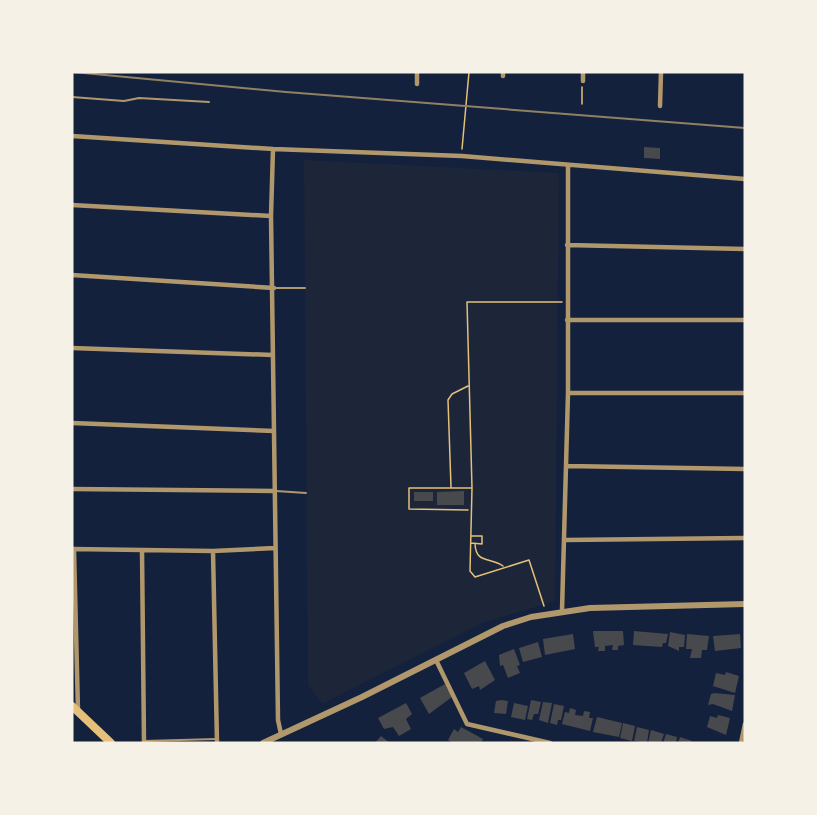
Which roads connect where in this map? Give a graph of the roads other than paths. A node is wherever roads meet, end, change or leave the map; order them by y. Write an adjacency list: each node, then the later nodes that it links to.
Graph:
1 (417, 72): 5 (street)
2 (583, 72): 4 (street)
3 (661, 72): 8 (street)
4 (583, 81)
5 (417, 84)
6 (72, 97): 7 (lane)
7 (210, 102)
8 (660, 106)
9 (72, 136): 10 (street)
10 (273, 149): 11 (street); 14 (street)
11 (568, 165): 12 (street); 15 (street)
12 (745, 179)
13 (72, 205): 14 (street)
14 (271, 216): 18 (street)
15 (567, 245): 16 (street); 20 (street)
16 (745, 249)
17 (72, 275): 18 (street)
18 (273, 288): 19 (lane); 23 (street)
19 (305, 288)
20 (567, 320): 21 (street); 24 (street)
21 (745, 320)
22 (72, 348): 23 (street)
23 (273, 356): 27 (street)
24 (568, 393): 25 (street); 28 (street)
25 (745, 393)
26 (72, 423): 27 (street)
27 (274, 431): 31 (street)
28 (567, 466): 29 (street); 34 (street)
29 (745, 469)
30 (72, 489): 31 (street)
31 (274, 491): 32 (lane); 35 (street)
32 (306, 493)
33 (745, 538): 34 (street)
34 (565, 540): 40 (street)
35 (275, 548): 38 (street); 44 (street)
36 (73, 549): 37 (street); 42 (street)
37 (142, 550): 38 (street); 47 (street)
38 (213, 551): 45 (street)
39 (745, 604): 40 (street)
40 (562, 611): 41 (street)
41 (436, 660): 44 (street); 49 (street)
42 (75, 709): 46 (highway)
43 (745, 724): 50 (street)
44 (281, 734): 48 (street)
45 (217, 741): 47 (lane)
46 (109, 742)
47 (144, 742)
48 (263, 743)
49 (550, 743)
50 (741, 743)

